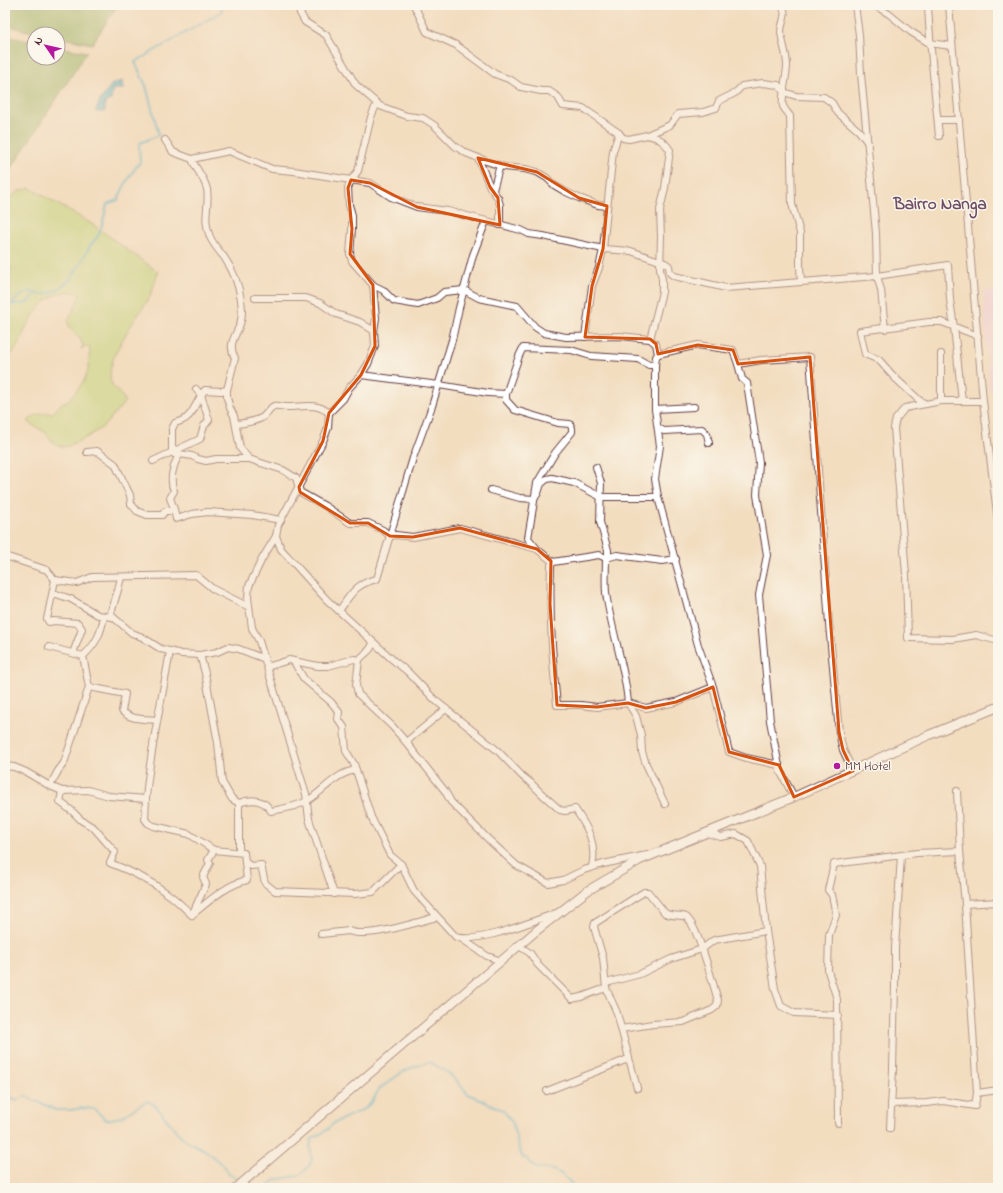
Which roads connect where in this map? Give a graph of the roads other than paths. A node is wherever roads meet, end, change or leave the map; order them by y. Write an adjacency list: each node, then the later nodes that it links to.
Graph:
1 (414, 5): 14 (street)
2 (781, 5): 10 (street)
3 (855, 5): 18 (street)
4 (874, 5): 8 (street)
5 (928, 5): 8 (street)
6 (949, 5): 9 (street)
7 (300, 13): 11 (street)
8 (929, 43): 9 (street); 12 (street)
9 (952, 46): 13 (street)
10 (784, 92): 15 (street); 18 (street); 30 (street)
11 (377, 103): 19 (street); 22 (street)
12 (938, 120): 13 (street); 16 (street)
13 (959, 120): 38 (street)
14 (620, 133): 15 (street); 24 (street)
15 (647, 134): 28 (street)
16 (939, 136)
17 (165, 140): 20 (street)
18 (868, 143): 29 (street)
19 (478, 158): 21 (street); 23 (street)
20 (192, 159): 22 (street); 47 (street)
21 (500, 165): 23 (street); 24 (street)
22 (351, 180): 25 (street); 31 (street)
23 (493, 190): 26 (street)
24 (607, 206): 27 (street)
25 (486, 221): 26 (street); 32 (street)
26 (500, 225): 27 (street)
27 (603, 249): 28 (street); 37 (street)
28 (660, 260): 30 (street); 39 (street)
29 (877, 276): 30 (street); 34 (street); 35 (street)
30 (801, 282)
31 (373, 285): 32 (street); 36 (street)
32 (464, 290): 37 (street); 45 (street)
33 (255, 298): 36 (street)
34 (954, 327): 35 (street); 38 (street); 51 (street)
35 (885, 329): 53 (street)
36 (374, 331): 44 (street)
37 (585, 336): 39 (street)
38 (978, 336): 52 (street)
39 (650, 339): 40 (street)
40 (658, 354): 42 (street); 43 (street)
41 (941, 354): 50 (street)
42 (738, 364): 106 (street); 109 (street)
43 (655, 365): 48 (street); 55 (street)
44 (361, 375): 45 (street); 56 (street)
45 (439, 385): 48 (street); 75 (street)
46 (196, 389): 49 (street)
47 (227, 390): 49 (street); 57 (street)
48 (506, 394): 70 (street)
49 (201, 395): 60 (street); 60 (street)
50 (941, 401): 51 (street); 53 (street)
51 (962, 401): 52 (street)
52 (983, 401): 73 (street)
53 (926, 404): 88 (street)
54 (694, 408): 55 (street)
55 (656, 409): 58 (street)
56 (329, 413): 57 (street); 66 (street)
57 (236, 424): 63 (street)
58 (658, 428): 59 (street); 69 (street)
59 (709, 443)
60 (172, 451): 62 (street); 64 (street)
61 (87, 452): 71 (street)
62 (177, 459): 63 (street); 71 (street)
63 (249, 459): 66 (street)
64 (153, 461)
65 (596, 467): 68 (street)
66 (299, 487): 72 (street); 75 (street)
67 (490, 490): 70 (street)
68 (600, 497): 69 (street); 70 (street); 78 (street)
69 (658, 497): 79 (street)
70 (534, 499): 76 (street)
71 (174, 511): 72 (street)
72 (280, 520): 74 (street)
73 (998, 521)
74 (276, 536): 84 (street); 85 (street)
75 (390, 536): 76 (street); 85 (street)
76 (537, 549): 80 (street)
77 (5, 556): 82 (street)
78 (606, 558): 79 (street); 80 (street); 101 (street)
79 (676, 560): 99 (street)
80 (553, 562): 101 (street)
81 (121, 577): 82 (street); 84 (street); 87 (street)
82 (55, 580): 83 (street)
83 (53, 593): 86 (street); 92 (street)
84 (249, 607): 95 (street)
85 (339, 611): 89 (street)
86 (104, 616): 87 (street); 94 (street)
87 (113, 617): 91 (street)
88 (998, 641)
89 (373, 642): 96 (street); 103 (street)
90 (49, 647): 92 (street)
91 (170, 651): 93 (street); 104 (street)
92 (72, 654): 94 (street)
93 (200, 655): 95 (street); 116 (street)
94 (82, 656): 100 (street)
95 (265, 659): 98 (street)
96 (359, 660): 97 (street); 105 (street)
97 (294, 662): 98 (street); 108 (street)
98 (267, 666): 115 (street)
99 (713, 686): 101 (street); 106 (street)
100 (89, 687): 104 (street); 110 (street)
101 (628, 703): 117 (street)
102 (998, 707): 109 (main road)
103 (446, 709): 105 (street); 126 (street)
104 (156, 720): 114 (street)
105 (406, 742): 126 (street)
106 (779, 765): 113 (street)
107 (5, 766): 110 (street)
108 (356, 770): 115 (street); 125 (street)
109 (853, 771): 113 (main road)
110 (50, 786): 111 (street)
111 (62, 791): 114 (street); 131 (street)
112 (957, 791): 120 (street)
113 (794, 797): 118 (main road)
114 (146, 799): 119 (street)
115 (307, 801): 116 (street); 127 (street)
116 (239, 803): 121 (street)
117 (664, 804)
118 (707, 833): 122 (main road); 133 (street)
119 (214, 850): 121 (street); 131 (street)
120 (960, 851): 123 (street); 129 (street)
121 (239, 852): 124 (street)
122 (656, 854): 126 (street); 130 (main road)
123 (901, 856): 142 (street); 149 (street)
124 (246, 863): 127 (street); 131 (street)
125 (401, 864): 127 (street); 132 (street)
126 (592, 867)
127 (334, 894)
128 (998, 902): 129 (street)
129 (965, 904): 148 (street)
130 (560, 912): 135 (street); 136 (main road)
131 (192, 915)
132 (437, 917): 134 (street); 135 (street)
133 (766, 931): 137 (street); 142 (street)
134 (321, 934)
135 (462, 939): 138 (street)
136 (518, 946): 139 (main road); 141 (street)
137 (702, 949): 141 (street); 141 (street); 143 (street)
138 (487, 956): 139 (street); 140 (street)
139 (501, 961): 140 (main road)
140 (490, 970): 152 (main road)
141 (606, 986): 143 (street)
142 (838, 1015): 150 (street)
143 (621, 1029): 144 (street)
144 (628, 1059): 145 (street); 147 (street)
145 (637, 1088)
146 (998, 1090): 148 (street)
147 (547, 1091)
148 (977, 1093): 149 (street)
149 (891, 1104): 151 (street)
150 (838, 1123)
151 (890, 1128)
152 (237, 1188)

